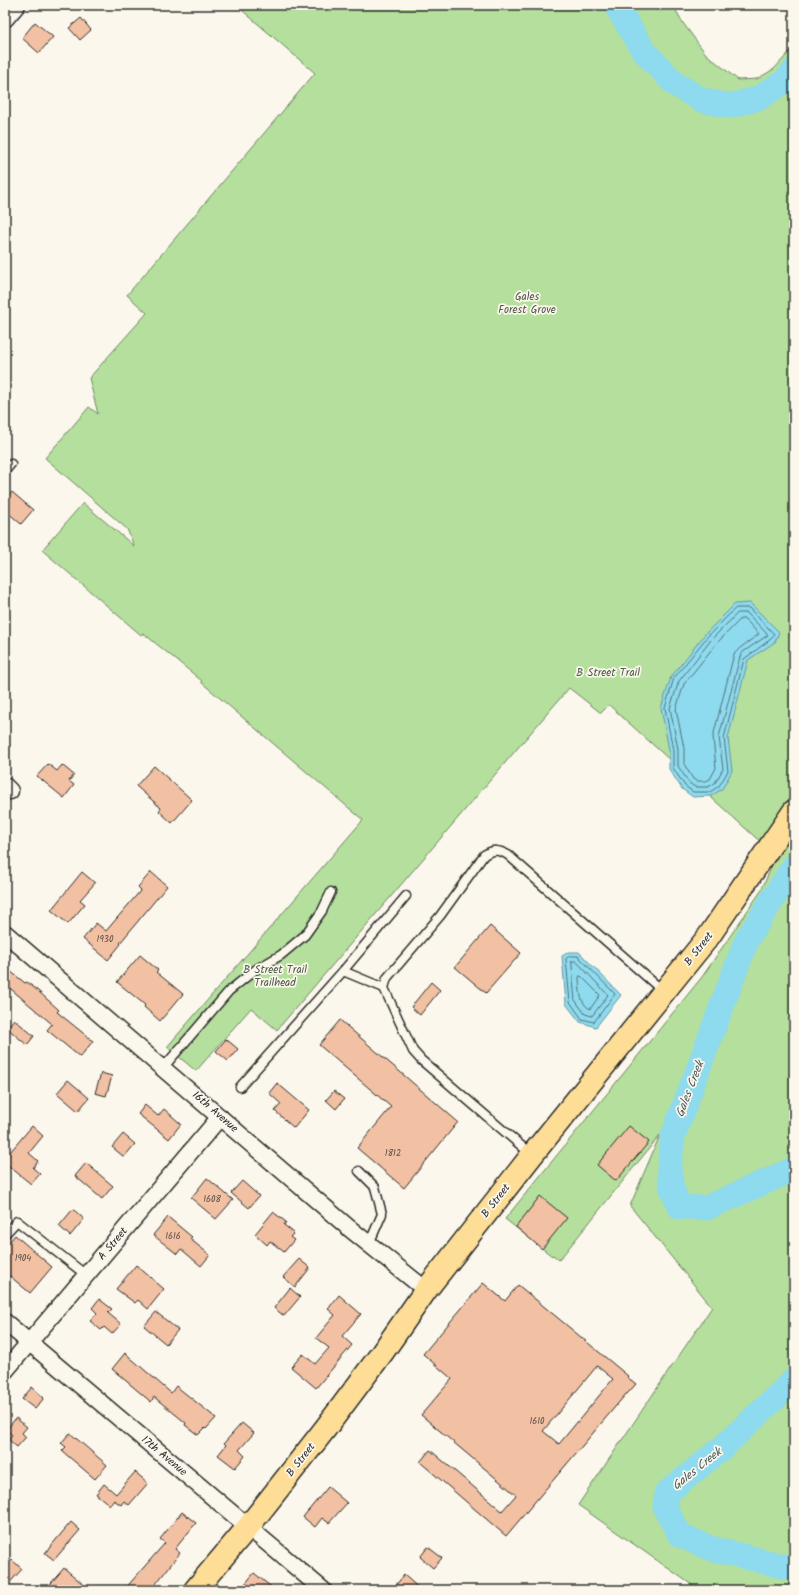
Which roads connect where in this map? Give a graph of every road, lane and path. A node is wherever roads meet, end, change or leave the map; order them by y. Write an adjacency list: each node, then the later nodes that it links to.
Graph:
1 (17, 5): 2 (street)
2 (5, 18)
3 (11, 464): 4 (lane)
4 (5, 471)
5 (794, 811): 11 (main road, B Street)
6 (331, 892): 12 (lane)
7 (406, 896): 9 (lane)
8 (5, 933): 12 (street, 16th Avenue)
9 (343, 971): 10 (lane); 13 (lane)
10 (384, 988): 11 (lane); 15 (lane)
11 (664, 993): 15 (main road, B Street)
12 (163, 1068): 14 (street, 16th Avenue)
13 (240, 1088)
14 (220, 1117): 18 (street, 16th Avenue); 19 (street, A Street)
15 (532, 1155): 20 (main road, B Street)
16 (359, 1171): 18 (lane)
17 (5, 1234): 19 (lane)
18 (369, 1244): 20 (street, 16th Avenue)
19 (86, 1275): 22 (street, A Street)
20 (426, 1290): 24 (main road, B Street)
21 (5, 1322): 22 (street, 17th Avenue)
22 (30, 1342): 23 (street, A Street); 24 (street, 17th Avenue)
23 (5, 1371)
24 (248, 1527): 25 (main road, B Street); 26 (street, 17th Avenue)
25 (195, 1590)
26 (323, 1590)

